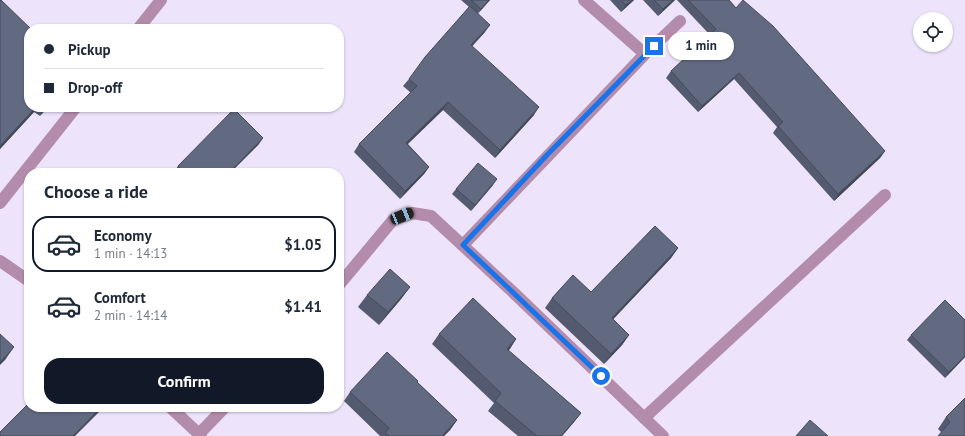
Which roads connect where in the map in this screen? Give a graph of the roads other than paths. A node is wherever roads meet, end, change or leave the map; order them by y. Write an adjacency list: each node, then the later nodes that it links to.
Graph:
1 (161, 0): 4 (street)
2 (584, 0): 5 (street)
3 (680, 21): 5 (street)
4 (142, 24)
5 (645, 54): 11 (street)
6 (72, 112): 7 (street)
7 (28, 168)
8 (24, 173): 10 (street)
9 (885, 195): 17 (street)
10 (0, 203)
11 (463, 245): 14 (street); 17 (street)
12 (0, 261): 13 (street)
13 (24, 278)
14 (344, 279)
15 (175, 412): 18 (street)
16 (221, 412): 18 (street)
17 (644, 418): 19 (street)
18 (200, 435)
19 (664, 436)

